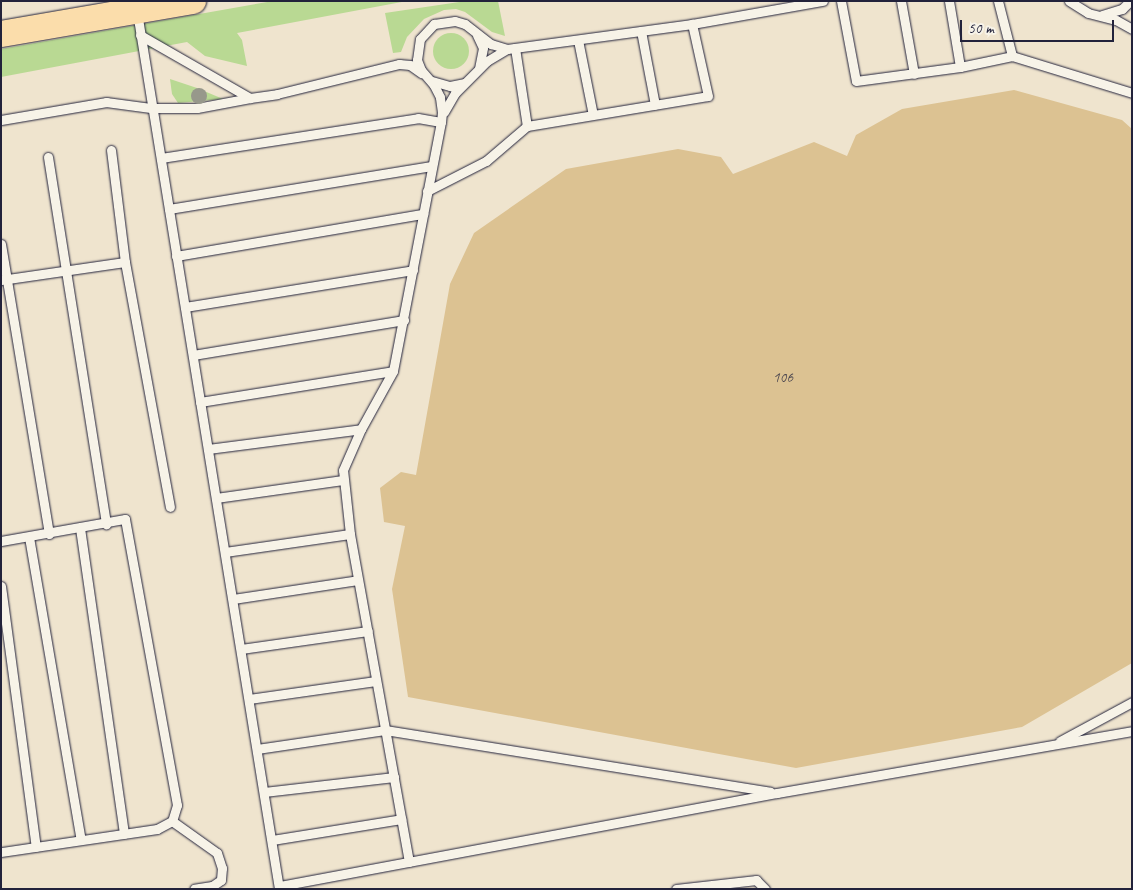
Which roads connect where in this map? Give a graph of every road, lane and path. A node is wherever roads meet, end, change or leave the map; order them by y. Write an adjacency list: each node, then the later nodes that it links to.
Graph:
1 (193, 1): 10 (main road)
2 (823, 1): 11 (lane)
3 (841, 1): 21 (lane)
4 (901, 1): 21 (lane)
5 (950, 1): 19 (lane)
6 (998, 1): 18 (lane)
7 (1130, 1): 9 (lane)
8 (1073, 3): 9 (lane)
9 (1100, 15): 12 (lane)
10 (138, 23): 15 (main road); 25 (lane); 27 (lane)
11 (692, 24): 14 (lane); 26 (lane)
12 (1132, 29)
13 (473, 30): 17 (lane); 20 (lane); 22 (lane)
14 (641, 31): 16 (lane); 26 (lane)
15 (1, 34)
16 (578, 40): 17 (lane); 28 (lane)
17 (511, 49): 20 (lane); 31 (lane)
18 (1012, 56): 19 (lane); 24 (lane)
19 (960, 67): 21 (lane)
20 (478, 70): 23 (lane)
21 (914, 74)
22 (429, 79): 23 (lane); 25 (lane); 30 (lane)
23 (471, 79): 30 (lane)
24 (1132, 93)
25 (250, 98): 27 (lane)
26 (654, 105): 28 (lane)
27 (151, 108): 29 (lane); 34 (lane)
28 (593, 115): 31 (lane)
29 (1, 120)
30 (441, 122): 34 (lane); 35 (lane)
31 (527, 126): 36 (lane)
32 (111, 150): 41 (lane)
33 (48, 157): 43 (lane)
34 (160, 158): 37 (lane)
35 (432, 166): 36 (lane); 37 (lane)
36 (427, 191): 38 (lane)
37 (169, 209): 40 (lane)
38 (423, 214): 40 (lane); 42 (lane)
39 (1, 244): 44 (lane)
40 (176, 256): 45 (lane)
41 (125, 262): 43 (lane); 54 (lane)
42 (413, 270): 45 (lane); 46 (lane)
43 (67, 271): 44 (lane); 55 (lane)
44 (4, 280): 57 (lane)
45 (185, 307): 47 (lane)
46 (404, 320): 47 (lane); 48 (lane)
47 (193, 355): 49 (lane)
48 (393, 371): 49 (lane); 50 (lane)
49 (200, 402): 51 (lane)
50 (361, 429): 51 (lane); 52 (lane)
51 (208, 449): 53 (lane)
52 (343, 480): 53 (lane); 58 (lane)
53 (216, 498): 61 (lane)
54 (170, 507)
55 (106, 524): 56 (lane); 78 (lane)
56 (80, 528): 57 (lane); 79 (lane)
57 (49, 534): 59 (lane)
58 (350, 534): 61 (lane); 62 (lane)
59 (29, 537): 60 (lane); 80 (lane)
60 (1, 541)
61 (225, 552): 64 (lane)
62 (358, 580): 64 (lane); 65 (lane)
63 (1, 586): 82 (lane)
64 (233, 599): 66 (lane)
65 (368, 632): 66 (lane); 67 (lane)
66 (241, 649): 68 (lane)
67 (376, 681): 68 (lane); 70 (lane)
68 (249, 699): 73 (lane)
69 (1132, 702): 72 (lane)
70 (385, 730): 73 (lane); 74 (lane); 76 (lane)
71 (1132, 731): 72 (lane)
72 (1053, 745): 76 (lane)
73 (257, 749): 75 (lane)
74 (394, 777): 75 (lane); 77 (lane)
75 (264, 792): 81 (lane)
76 (778, 793): 84 (lane)
77 (400, 819): 81 (lane); 84 (lane)
78 (172, 821): 79 (lane); 86 (lane)
79 (124, 834): 80 (lane)
80 (81, 840): 82 (lane)
81 (272, 840): 85 (lane)
82 (36, 847): 83 (lane)
83 (1, 852)
84 (408, 862): 85 (lane)
85 (280, 888)
86 (194, 889)
87 (676, 889): 88 (lane)
88 (765, 889)

